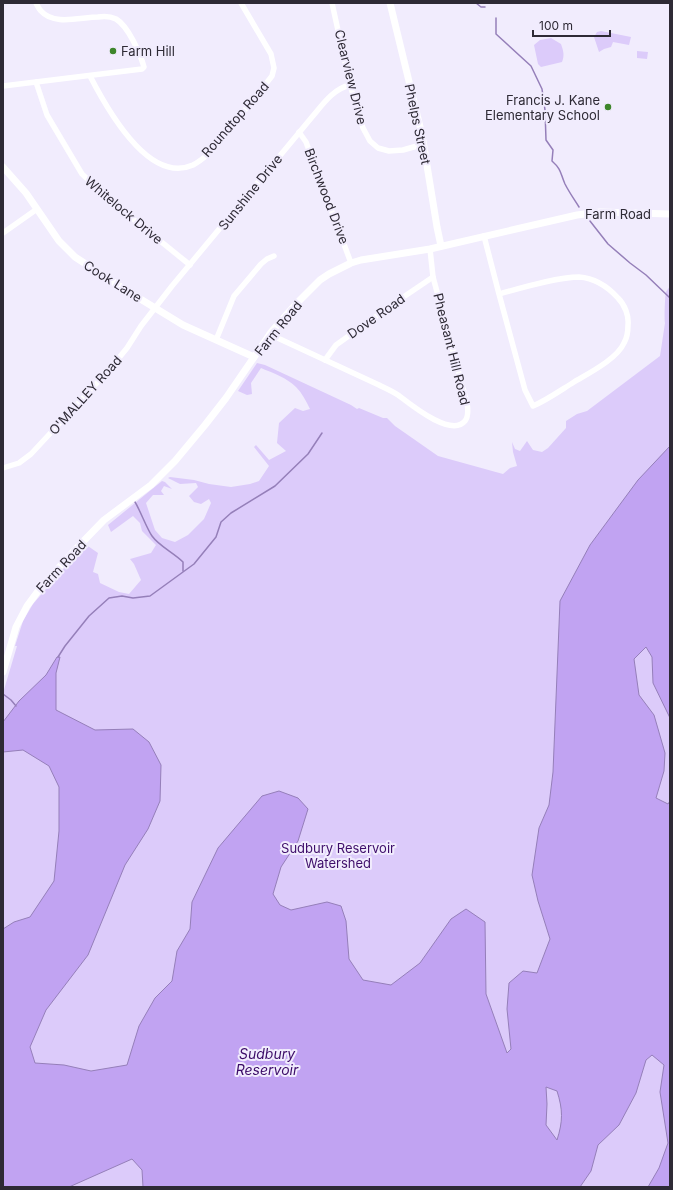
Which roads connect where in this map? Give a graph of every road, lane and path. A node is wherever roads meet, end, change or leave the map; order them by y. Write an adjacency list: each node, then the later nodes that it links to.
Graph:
1 (36, 3): 5 (street)
2 (241, 3): 5 (street, Roundtop Road)
3 (332, 3): 7 (street, Clearview Drive)
4 (390, 3): 10 (street, Phelps Street)
5 (90, 76): 6 (street)
6 (36, 82): 8 (street); 20 (street, Whitelock Drive)
7 (350, 85): 9 (street, Sunshine Drive); 10 (street, Clearview Drive)
8 (3, 86)
9 (299, 132): 19 (street, Birchwood Drive); 20 (street, Sunshine Drive)
10 (424, 144): 16 (street, Phelps Street)
11 (3, 167): 12 (street, Cook Lane)
12 (37, 209): 14 (street); 23 (street, Cook Lane)
13 (670, 214): 15 (street, Farm Road)
14 (3, 233)
15 (484, 236): 16 (street, Farm Road); 22 (street)
16 (441, 246): 17 (street, Farm Road)
17 (430, 249): 19 (street, Farm Road); 21 (street, Pheasant Hill Road)
18 (274, 256): 25 (street)
19 (351, 262): 24 (street, Farm Road)
20 (190, 265): 23 (street, Sunshine Drive)
21 (433, 277): 27 (street, Dove Road); 27 (street, Pheasant Hill Road)
22 (499, 294): 22 (street)
23 (156, 307): 25 (street, Cook Lane); 28 (street, O'MALLEY Road)
24 (269, 334): 26 (street, Farm Road); 27 (street, Pheasant Hill Road)
25 (216, 340): 26 (street, Cook Lane)
26 (254, 357): 29 (street, Farm Road)
27 (325, 360)
28 (3, 468)
29 (3, 672)

